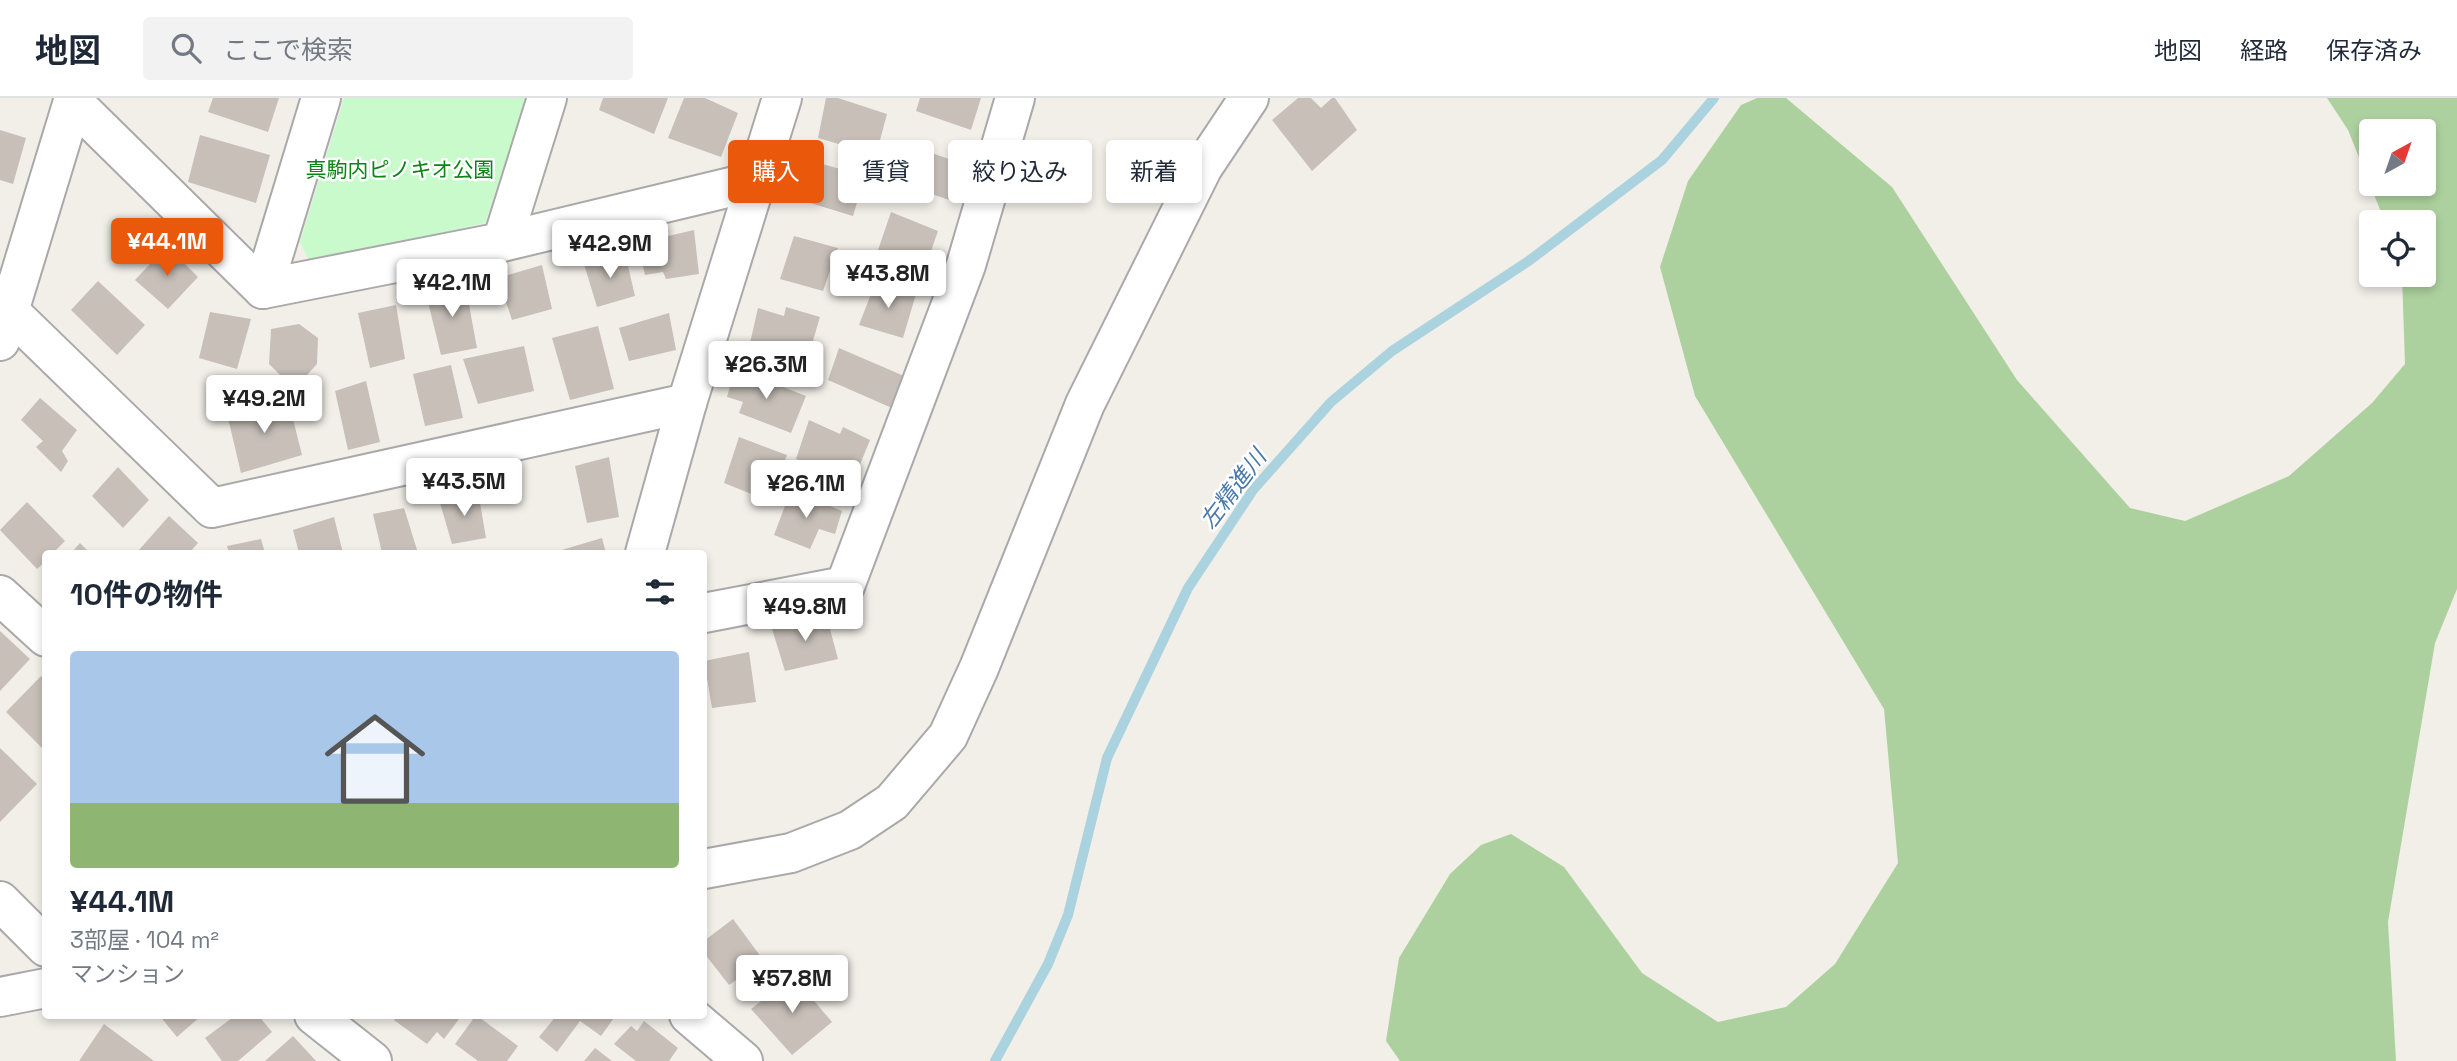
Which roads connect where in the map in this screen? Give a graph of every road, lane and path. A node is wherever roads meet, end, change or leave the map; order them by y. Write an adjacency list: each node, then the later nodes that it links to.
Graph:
1 (321, 98): 11 (street)
2 (547, 98): 10 (street)
3 (782, 98): 7 (street)
4 (1015, 98): 16 (street)
5 (1249, 98): 18 (street)
6 (73, 100): 11 (street); 12 (street)
7 (769, 140)
8 (728, 188): 10 (street)
9 (749, 203): 13 (street)
10 (502, 242): 11 (street)
11 (263, 289)
12 (5, 327): 13 (street)
13 (687, 404): 14 (street)
14 (646, 550)
15 (0, 595): 17 (street)
16 (707, 612)
17 (42, 633)
18 (707, 868)
19 (0, 901): 20 (street)
20 (42, 943)
21 (42, 989): 22 (street)
22 (0, 997)
23 (319, 1019): 25 (street)
24 (694, 1019): 26 (street)
25 (372, 1061)
26 (743, 1061)

